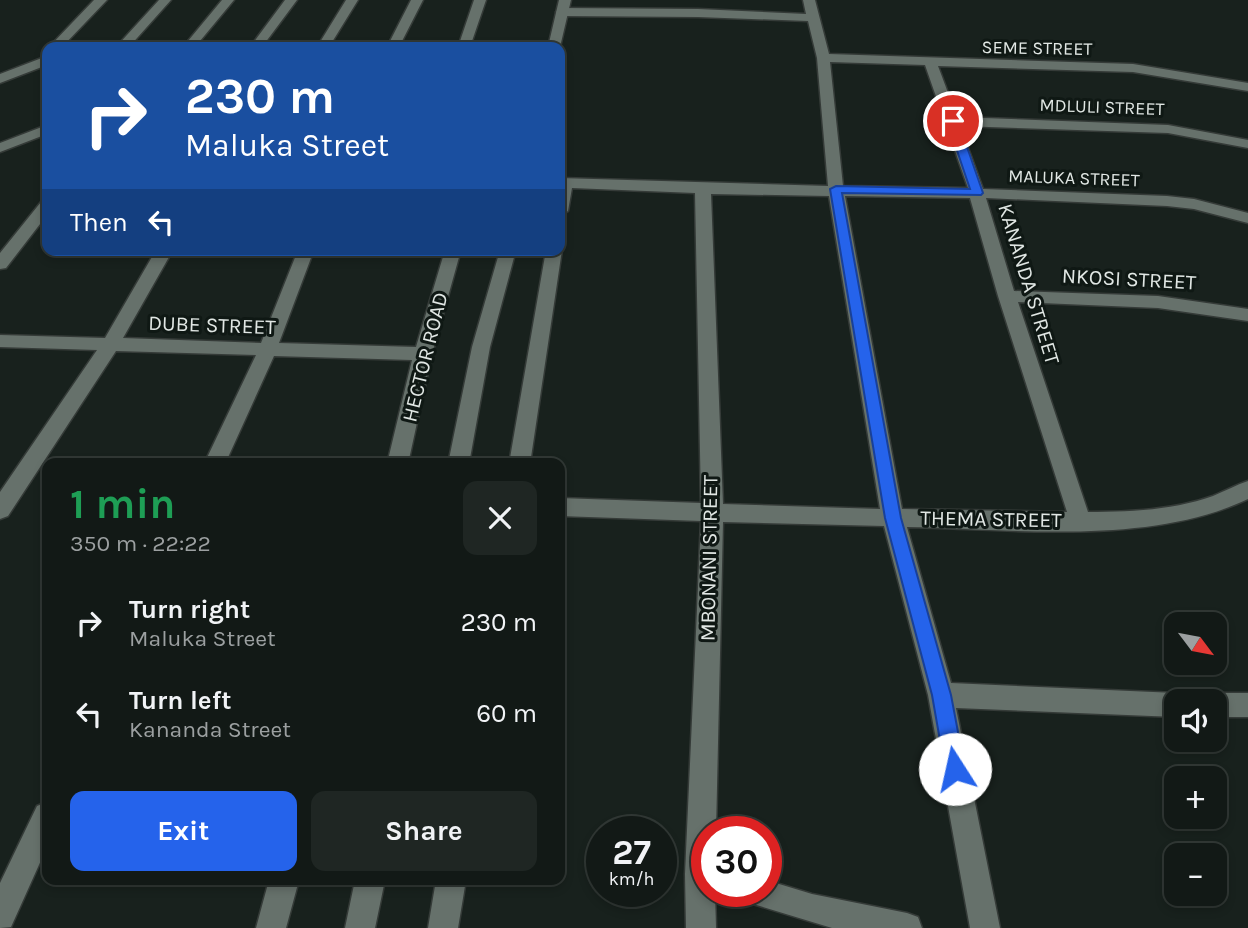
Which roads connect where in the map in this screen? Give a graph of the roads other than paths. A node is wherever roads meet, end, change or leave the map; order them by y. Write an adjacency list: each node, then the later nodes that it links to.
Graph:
1 (101, 0): 12 (street)
2 (165, 0): 13 (street)
3 (228, 0): 14 (street)
4 (291, 0): 15 (street)
5 (352, 0): 16 (street)
6 (417, 0): 17 (street)
7 (480, 0): 18 (street)
8 (564, 6): 9 (street); 19 (street)
9 (605, 6): 10 (street)
10 (698, 6): 11 (street)
11 (810, 9): 20 (street)
12 (60, 42)
13 (127, 42)
14 (193, 42)
15 (260, 42)
16 (326, 42)
17 (396, 42)
18 (466, 42)
19 (555, 42)
20 (823, 58): 22 (street, SEME STREET); 31 (street)
21 (42, 61): 23 (street)
22 (931, 63): 24 (street, SEME STREET); 25 (street, KANANDA STREET)
23 (0, 79)
24 (1248, 87)
25 (953, 121): 27 (street, MDLULI STREET); 32 (street, KANANDA STREET)
26 (42, 131): 28 (street)
27 (1248, 144)
28 (0, 148)
29 (565, 183): 30 (street, MALUKA STREET)
30 (703, 189): 31 (street, MALUKA STREET); 54 (street, MBONANI STREET)
31 (836, 189): 32 (street, MALUKA STREET); 55 (street)
32 (977, 193): 34 (street, MALUKA STREET); 41 (street, KANANDA STREET)
33 (42, 211): 40 (street)
34 (1248, 218)
35 (162, 256): 44 (street)
36 (304, 256): 45 (street)
37 (451, 256): 46 (street, HECTOR ROAD)
38 (506, 256): 49 (street)
39 (553, 256): 50 (street)
40 (0, 264)
41 (1007, 296): 42 (street, NKOSI STREET); 56 (street, KANANDA STREET)
42 (1248, 315)
43 (0, 341): 44 (street, DUBE STREET)
44 (111, 344): 45 (street, DUBE STREET); 53 (street)
45 (267, 351): 46 (street, DUBE STREET); 47 (street)
46 (423, 354): 48 (street, HECTOR ROAD)
47 (217, 458)
48 (398, 458)
49 (459, 458)
50 (520, 458)
51 (1248, 489): 56 (street, THEMA STREET)
52 (565, 507): 54 (street, THEMA STREET)
53 (0, 510)
54 (712, 513): 55 (street, THEMA STREET); 61 (street, MBONANI STREET)
55 (893, 518): 56 (street, THEMA STREET); 57 (street)
56 (1080, 520)
57 (941, 695): 58 (street); 74 (street)
58 (1164, 704)
59 (1227, 705): 60 (street)
60 (1248, 705)
61 (704, 816)
62 (42, 827): 68 (street)
63 (283, 885): 69 (street)
64 (369, 885): 70 (street)
65 (450, 885): 71 (street)
66 (782, 900): 73 (street)
67 (702, 907): 72 (street, MBONANI STREET)
68 (0, 916)
69 (271, 928)
70 (360, 928)
71 (443, 928)
72 (701, 928)
73 (906, 928)
74 (985, 928)

